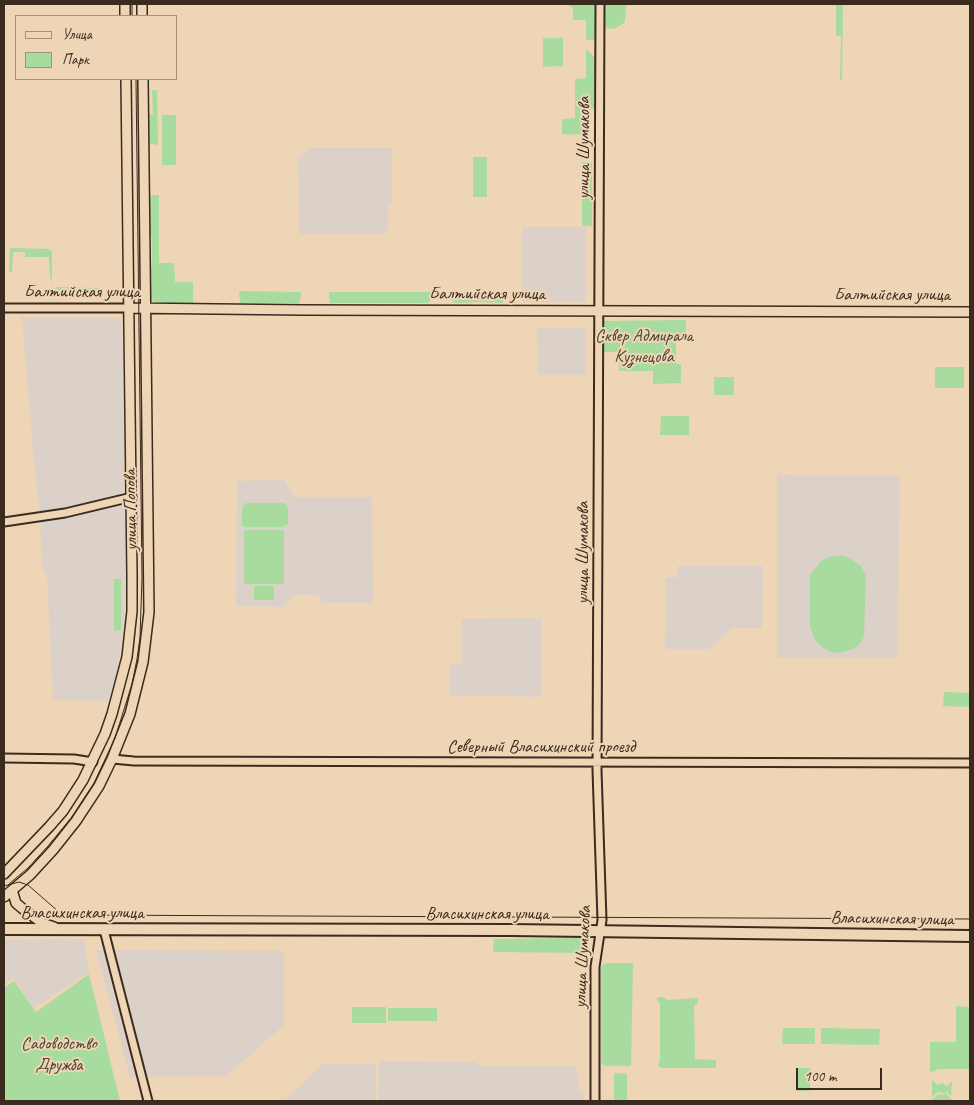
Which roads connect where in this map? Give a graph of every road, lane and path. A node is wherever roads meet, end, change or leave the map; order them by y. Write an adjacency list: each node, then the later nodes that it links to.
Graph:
1 (600, 4): 7 (street, улица Шумакова)
2 (126, 80): 5 (main road, улица Попова)
3 (143, 80): 6 (main road, улица Попова)
4 (4, 308): 5 (street, Балтийская улица)
5 (129, 308): 6 (main road, Балтийская улица); 10 (main road, улица Попова)
6 (146, 308): 7 (main road, Балтийская улица); 9 (main road, улица Попова)
7 (599, 310): 8 (main road, Балтийская улица); 16 (street, улица Шумакова)
8 (970, 312)
9 (146, 357): 10 (main road); 14 (main road, улица Попова)
10 (129, 358): 11 (main road, улица Попова)
11 (132, 497): 12 (street); 15 (main road, улица Попова)
12 (4, 522)
13 (4, 758): 15 (street)
14 (112, 759): 16 (street, Северный Власихинский проезд); 19 (main road, улица Попова)
15 (93, 762): 18 (main road, улица Попова)
16 (597, 762): 17 (street, Северный Власихинский проезд); 24 (street, улица Шумакова)
17 (970, 763)
18 (4, 874)
19 (12, 890): 20 (main road, улица Попова); 22 (main road)
20 (4, 897)
21 (4, 929): 22 (highway, Власихинская улица)
22 (61, 930): 23 (highway, Власихинская улица)
23 (104, 930): 24 (highway, Власихинская улица); 26 (street)
24 (600, 932): 25 (highway, Власихинская улица); 27 (street, улица Шумакова)
25 (970, 936)
26 (148, 1101)
27 (595, 1101)

